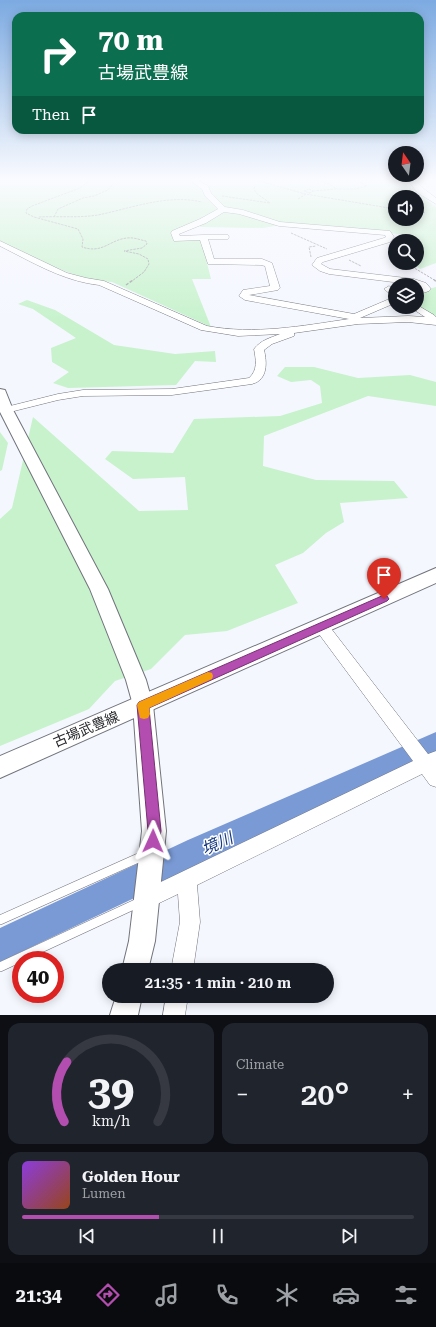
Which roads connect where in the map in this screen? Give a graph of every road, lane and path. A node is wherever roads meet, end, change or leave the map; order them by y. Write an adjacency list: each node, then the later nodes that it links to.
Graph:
1 (68, 226): 12 (path)
2 (190, 226): 5 (street)
3 (309, 226): 8 (street)
4 (225, 237): 5 (street)
5 (203, 238): 15 (street)
6 (0, 243): 12 (street)
7 (317, 245): 8 (path)
8 (316, 265): 10 (street)
9 (418, 270): 11 (path)
10 (388, 279)
11 (436, 281)
12 (118, 290): 19 (street)
13 (388, 303): 15 (street)
14 (424, 313): 17 (street)
15 (357, 317): 16 (street); 18 (street)
16 (379, 321): 17 (street); 18 (street)
17 (435, 322)
18 (344, 323): 19 (street)
19 (307, 328): 20 (street)
20 (2, 398): 23 (street)
21 (436, 576): 22 (main road, 古場武豊線)
22 (321, 626): 23 (main road, 古場武豊線); 24 (street)
23 (143, 705): 25 (main road, 古場武豊線); 27 (street)
24 (428, 762): 26 (street); 28 (street)
25 (0, 767)
26 (436, 779)
27 (152, 852): 29 (street); 30 (lane)
28 (186, 879): 29 (street); 32 (street)
29 (147, 899): 31 (street); 33 (lane)
30 (0, 920)
31 (137, 963)
32 (183, 963)
33 (0, 966)
34 (127, 1003): 36 (street)
35 (176, 1003): 37 (street)
36 (124, 1015)
37 (174, 1015)

